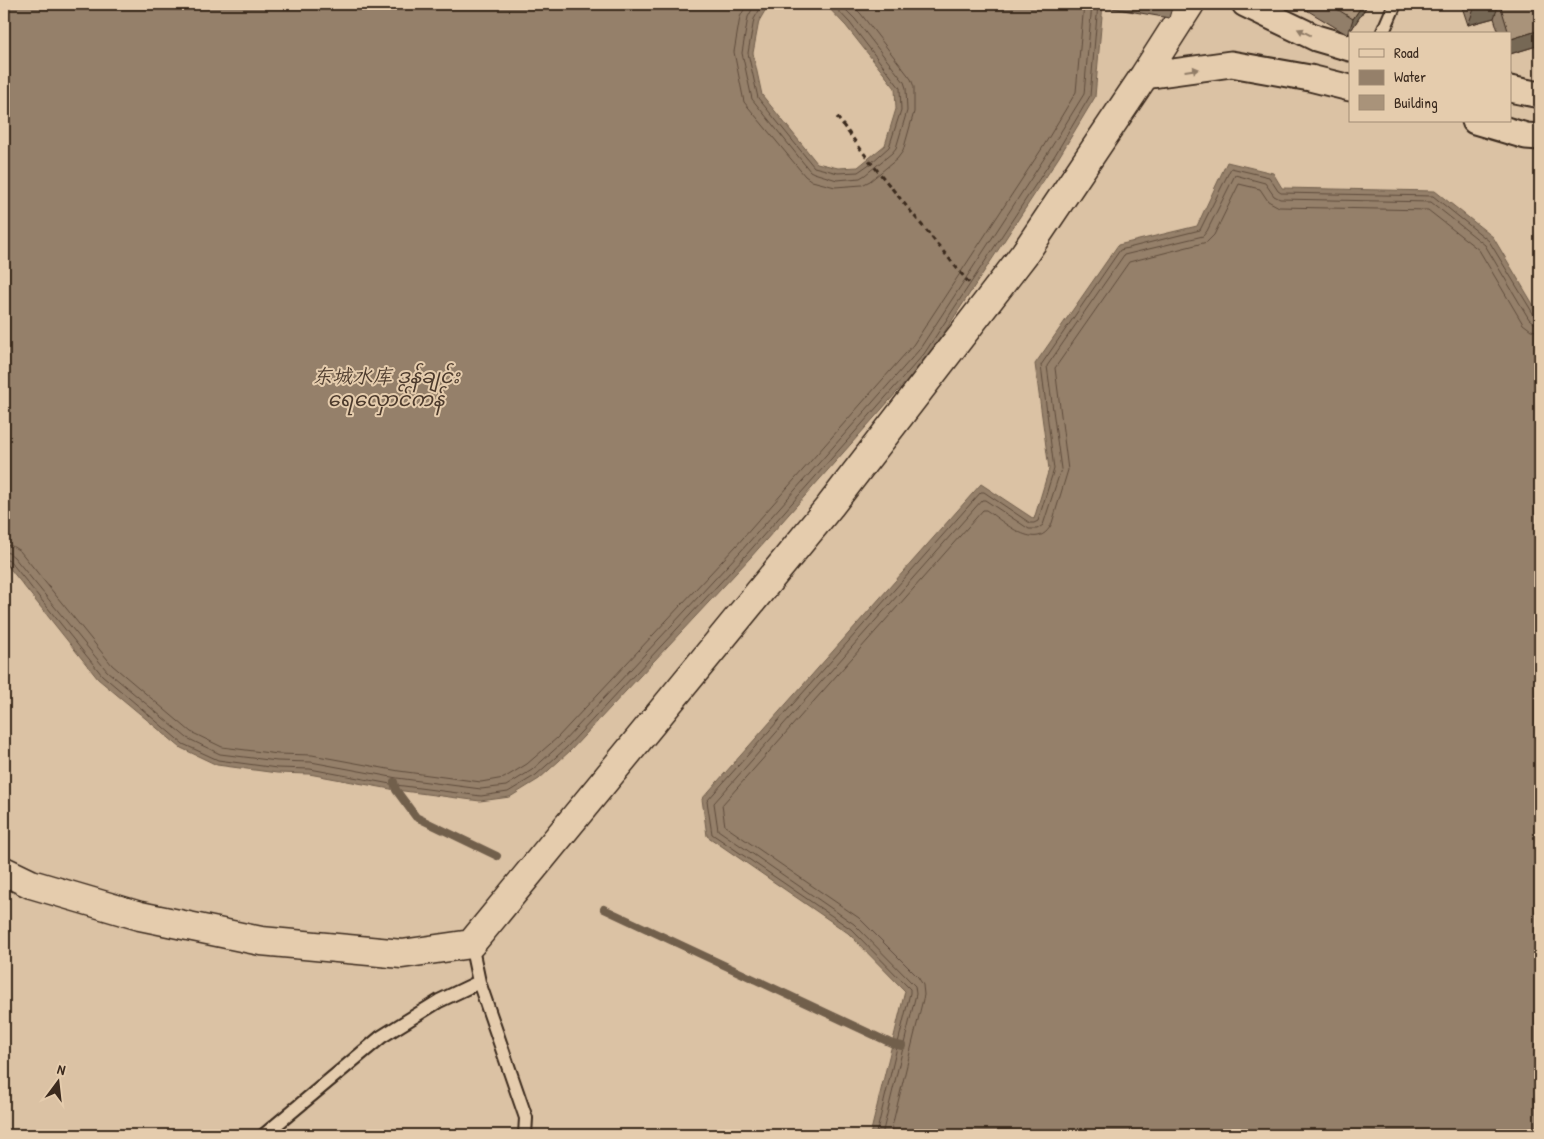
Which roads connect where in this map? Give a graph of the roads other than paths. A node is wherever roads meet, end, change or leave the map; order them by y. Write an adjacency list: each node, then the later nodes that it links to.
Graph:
1 (1190, 4): 6 (street)
2 (1246, 4): 5 (street, one-way to 2)
3 (1395, 4): 4 (lane)
4 (1383, 32)
5 (1349, 48)
6 (1144, 76): 7 (street, one-way to 7); 13 (street)
7 (1349, 88)
8 (1512, 89): 9 (street)
9 (1540, 95)
10 (1477, 122): 11 (street)
11 (1540, 137)
12 (4, 871): 13 (street)
13 (471, 944): 14 (lane)
14 (478, 982): 15 (lane); 16 (lane)
15 (264, 1135)
16 (525, 1135)

